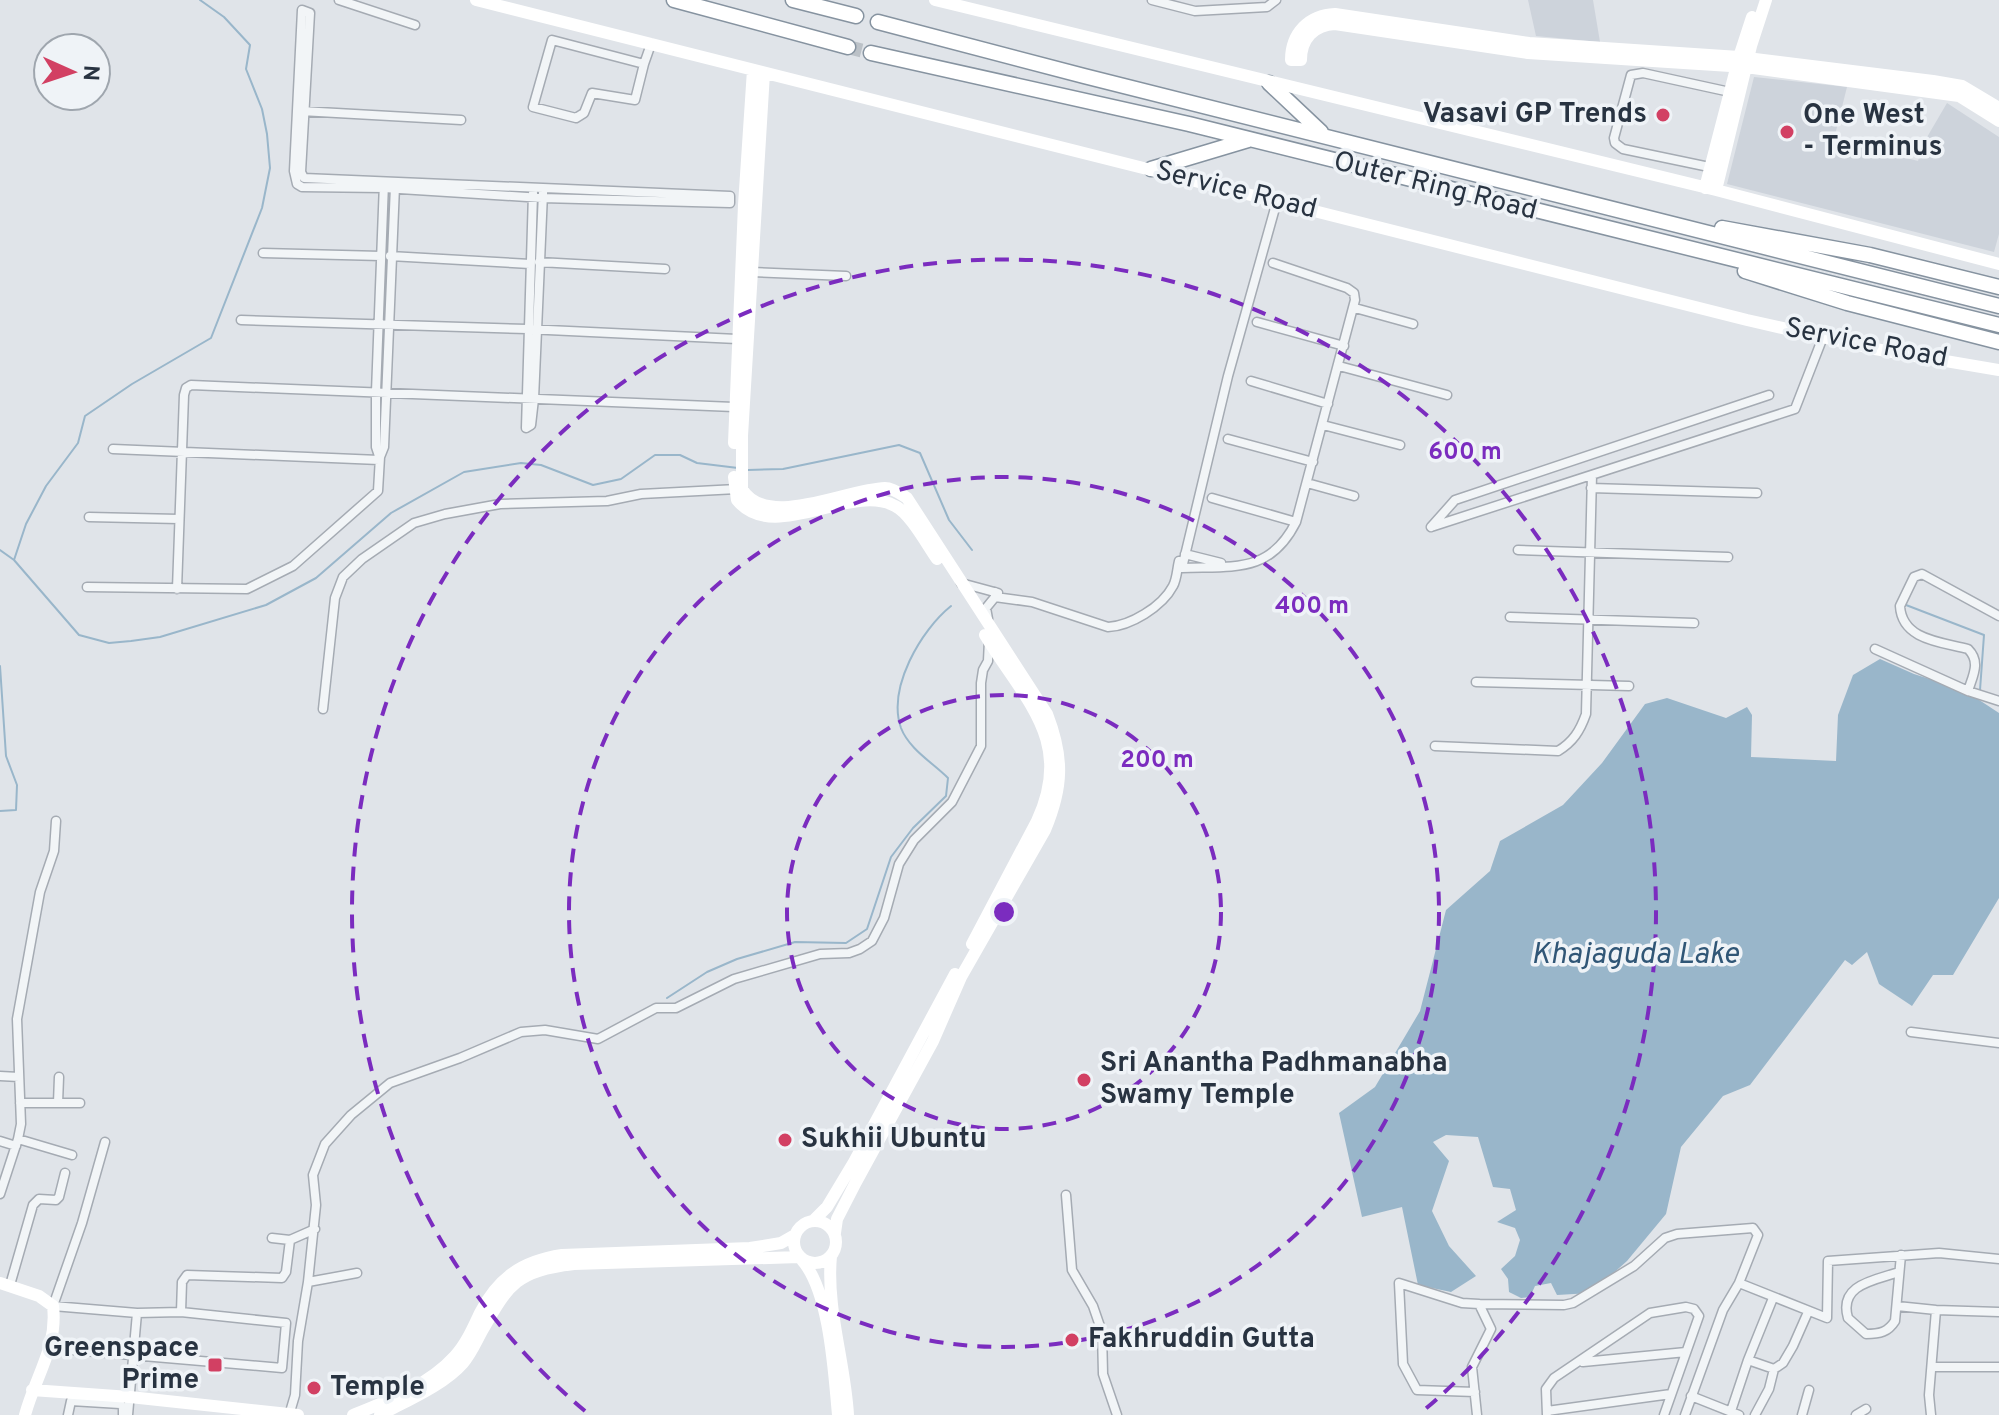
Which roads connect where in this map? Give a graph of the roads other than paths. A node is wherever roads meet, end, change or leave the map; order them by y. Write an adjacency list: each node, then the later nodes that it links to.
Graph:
1 (339, 0): 13 (street)
2 (476, 0): 14 (main road, Service Road)
3 (674, 0): 15 (highway)
4 (793, 0): 10 (highway)
5 (935, 0): 21 (main road)
6 (1152, 0): 7 (street)
7 (1276, 0)
8 (1758, 0): 17 (main road)
9 (1766, 0): 17 (main road)
10 (856, 16)
11 (1341, 19): 17 (main road)
12 (878, 22): 20 (highway, Outer Ring Road)
13 (415, 25)
14 (651, 44): 18 (street); 19 (main road, Service Road)
15 (848, 47)
16 (871, 53): 24 (highway, Outer Ring Road)
17 (1743, 62): 22 (main road); 23 (main road); 31 (main road)
18 (644, 64): 18 (street)
19 (758, 71): 32 (main road, Service Road); 46 (main road); 58 (main road)
20 (1074, 74): 24 (highway); 29 (highway, Outer Ring Road)
21 (1269, 83): 29 (highway); 35 (main road)
22 (1949, 89): 25 (main road); 28 (main road)
23 (1730, 92): 31 (main road); 31 (street)
24 (1069, 97): 30 (highway, Outer Ring Road)
25 (1999, 108)
26 (300, 111): 26 (street); 27 (street); 33 (street)
27 (461, 120)
28 (1999, 121)
29 (1325, 136): 38 (highway, Outer Ring Road)
30 (1248, 139): 32 (highway); 39 (highway, Outer Ring Road)
31 (1716, 168): 35 (main road)
32 (1151, 169): 37 (main road, Service Road)
33 (384, 185): 34 (street); 41 (street)
34 (395, 186): 36 (street); 41 (street)
35 (1710, 189): 44 (main road)
36 (538, 193): 36 (street); 42 (street)
37 (1275, 201): 57 (main road, Service Road); 92 (street); 95 (street)
38 (1631, 213): 48 (highway); 49 (highway, Outer Ring Road)
39 (1626, 234): 55 (highway, Outer Ring Road); 59 (highway)
40 (263, 253): 41 (street)
41 (386, 256): 42 (street); 53 (street)
42 (534, 263): 45 (street); 56 (street)
43 (1273, 263): 50 (street)
44 (1999, 264)
45 (665, 269)
46 (752, 272): 47 (street); 79 (main road)
47 (846, 276)
48 (1999, 287)
49 (1999, 306)
50 (1355, 308): 54 (street); 60 (street)
51 (241, 320): 53 (street)
52 (1257, 322): 60 (street)
53 (383, 324): 56 (street); 64 (street)
54 (1413, 324)
55 (1999, 325)
56 (532, 329): 58 (street); 67 (street)
57 (1823, 337): 62 (main road, Service Road); 71 (street)
58 (737, 339): 70 (main road)
59 (1999, 342)
60 (1344, 346): 61 (street)
61 (1339, 366): 65 (street); 69 (street)
62 (1999, 370)
63 (1251, 381): 69 (street)
64 (380, 393): 67 (street); 76 (street); 77 (street)
65 (1447, 395)
66 (1769, 395): 68 (street)
67 (530, 398): 70 (street)
68 (1755, 400): 71 (street); 80 (street)
69 (1328, 404): 72 (street)
70 (734, 407): 79 (main road)
71 (1761, 420): 80 (street)
72 (1323, 425): 74 (street); 78 (street)
73 (1228, 439): 78 (street)
74 (1400, 445)
75 (113, 449): 76 (street)
76 (183, 450): 77 (street); 88 (street)
77 (380, 459): 98 (street)
78 (1313, 462): 81 (street)
79 (738, 468): 83 (main road)
80 (1592, 475): 82 (street)
81 (1307, 483): 85 (street); 89 (street)
82 (1591, 488): 84 (street); 91 (street)
83 (738, 489): 96 (main road); 112 (street)
84 (1757, 493)
85 (1354, 496)
86 (1212, 498): 89 (street)
87 (89, 517): 88 (street)
88 (179, 519): 98 (street)
89 (1296, 522): 94 (street)
90 (1518, 550): 91 (street)
91 (1590, 553): 93 (street); 102 (street)
92 (1185, 554): 94 (street); 95 (street)
93 (1728, 557)
94 (1233, 566): 95 (street)
95 (1180, 567): 99 (street)
96 (956, 580): 99 (street); 104 (main road); 105 (main road)
97 (87, 587): 98 (street)
98 (177, 589)
99 (995, 594): 104 (street)
100 (1999, 616): 110 (street)
101 (1510, 617): 102 (street)
102 (1588, 619): 103 (street); 108 (street)
103 (1694, 623)
104 (989, 626): 105 (street); 132 (main road)
105 (989, 641): 130 (main road); 131 (street)
106 (1875, 649): 110 (street)
107 (1476, 682): 108 (street)
108 (1586, 685): 109 (street); 113 (street)
109 (1629, 686)
110 (1968, 691): 111 (street)
111 (1999, 701)
112 (323, 709)
113 (1435, 746)
114 (56, 821): 118 (street)
115 (1911, 1032): 116 (street)
116 (1999, 1043)
117 (0, 1076): 118 (street)
118 (19, 1077): 120 (street)
119 (59, 1077): 121 (street)
120 (20, 1103): 121 (street); 124 (street)
121 (58, 1103): 122 (street)
122 (80, 1103)
123 (0, 1141): 124 (street)
124 (17, 1142): 126 (street); 128 (street)
125 (105, 1142): 147 (street)
126 (72, 1155)
127 (65, 1173): 144 (street)
128 (0, 1194)
129 (1066, 1195): 180 (street)
130 (814, 1220): 132 (main road); 133 (main road)
131 (315, 1229): 135 (street); 142 (street)
132 (835, 1233): 137 (main road)
133 (795, 1235): 138 (main road); 176 (main road)
134 (272, 1238): 135 (street)
135 (290, 1240): 150 (street)
136 (1901, 1255): 139 (street); 140 (street); 151 (street)
137 (831, 1256): 138 (main road); 179 (main road)
138 (801, 1258): 177 (main road); 178 (main road)
139 (1999, 1259)
140 (1899, 1272): 148 (street); 148 (street)
141 (357, 1273): 142 (street)
142 (308, 1282): 172 (street)
143 (1739, 1283): 145 (street); 146 (street); 166 (street)
144 (5, 1284): 147 (main road)
145 (1773, 1298): 151 (street); 157 (street)
146 (1479, 1304): 164 (street); 164 (street)
147 (53, 1306): 153 (street); 154 (main road)
148 (1897, 1306): 149 (street)
149 (1936, 1310): 152 (street); 159 (street)
150 (181, 1312): 153 (street); 156 (street)
151 (1808, 1312): 161 (street)
152 (1999, 1312)
153 (137, 1313): 156 (street)
154 (50, 1348): 156 (street); 162 (main road)
155 (1686, 1352): 158 (street); 158 (street); 165 (street)
156 (132, 1354): 167 (street)
157 (1748, 1360): 161 (street); 170 (street)
158 (1581, 1362): 169 (street)
159 (1932, 1367): 160 (street); 187 (street)
160 (1999, 1367)
161 (1774, 1369): 184 (street)
162 (32, 1390): 167 (main road); 173 (main road)
163 (1809, 1390): 185 (street)
164 (1475, 1392): 181 (street)
165 (1671, 1394): 169 (street); 182 (street)
166 (1691, 1396): 170 (street); 183 (street)
167 (130, 1397): 171 (main road); 175 (street)
168 (1866, 1409): 186 (street)
169 (1547, 1413)
170 (1735, 1413)
171 (275, 1414): 172 (main road)
172 (292, 1414)
173 (25, 1415)
174 (68, 1415): 175 (street)
175 (125, 1415)
176 (353, 1415)
177 (380, 1415)
178 (838, 1415)
179 (848, 1415)
180 (1117, 1415)
181 (1477, 1415)
182 (1664, 1415)
183 (1685, 1415)
184 (1755, 1415)
185 (1802, 1415)
186 (1856, 1415)
187 (1931, 1415)

